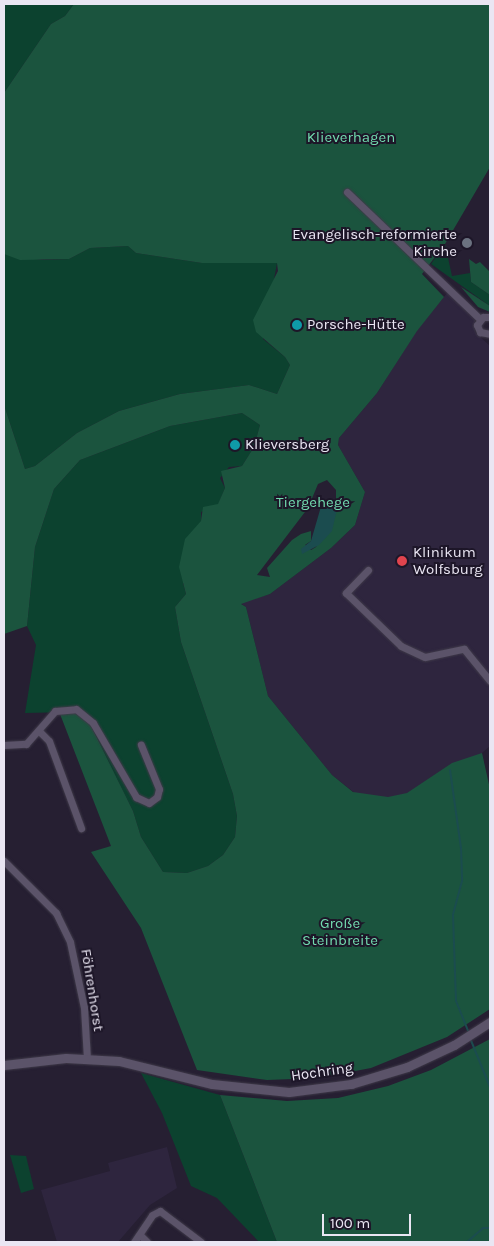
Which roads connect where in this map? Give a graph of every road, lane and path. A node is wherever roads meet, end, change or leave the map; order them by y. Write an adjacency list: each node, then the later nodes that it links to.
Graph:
1 (347, 192): 3 (street)
2 (490, 317): 3 (street)
3 (480, 319): 4 (street)
4 (490, 334)
5 (368, 570): 6 (street)
6 (490, 681)
7 (39, 731): 8 (street); 9 (street); 10 (street)
8 (4, 745)
9 (141, 745)
10 (81, 828)
11 (4, 861): 13 (street, Föhrenhorst)
12 (490, 1022): 13 (street, Hochring)
13 (86, 1059): 14 (street, Hochring)
14 (4, 1066)
15 (140, 1235): 16 (street); 17 (street); 18 (street)
16 (134, 1242)
17 (147, 1242)
18 (201, 1242)

